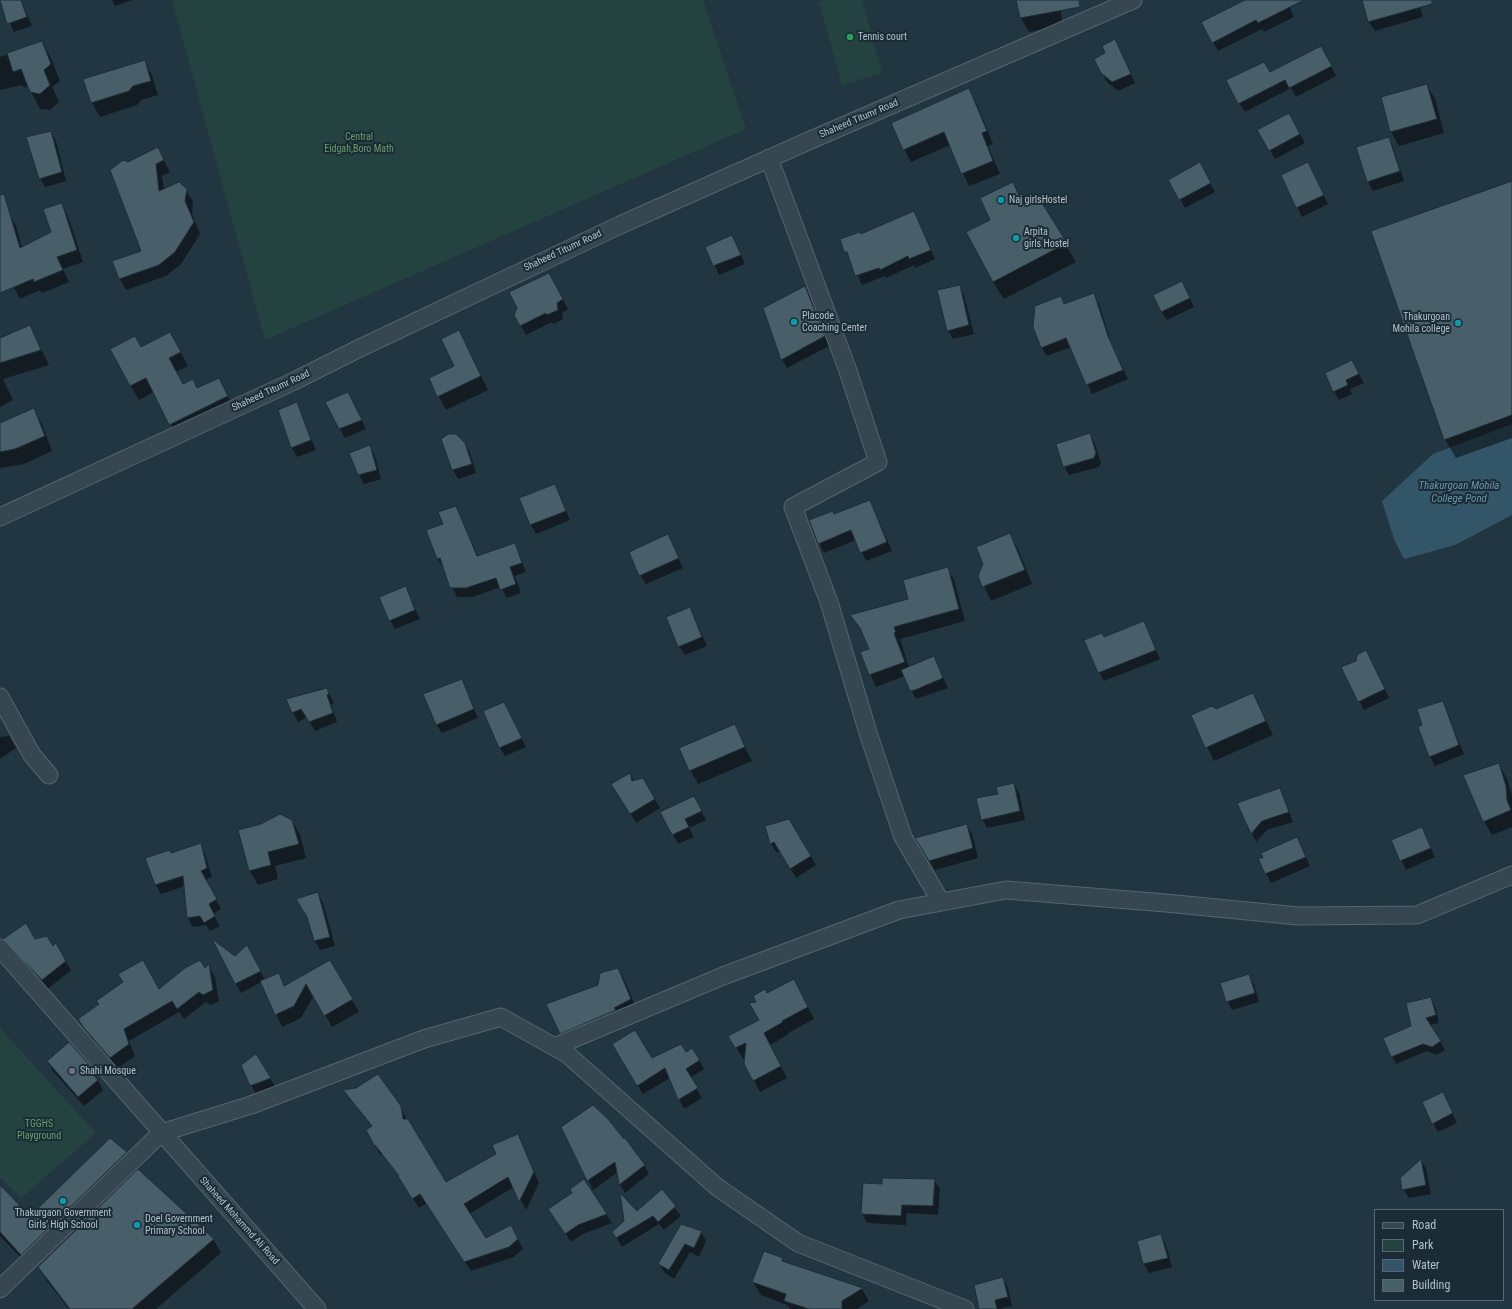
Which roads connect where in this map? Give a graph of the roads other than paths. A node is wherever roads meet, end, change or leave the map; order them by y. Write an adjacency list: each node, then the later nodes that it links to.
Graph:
1 (1134, 0): 2 (street, Shaheed Titumr Road)
2 (769, 158): 3 (street, Shaheed Titumr Road); 7 (street)
3 (0, 517)
4 (0, 697): 5 (street)
5 (49, 775)
6 (1512, 875): 7 (street)
7 (941, 902): 9 (street)
8 (0, 948): 10 (street, Shaheed Mohammd Ali Road)
9 (554, 1047): 10 (street); 13 (street)
10 (161, 1133): 11 (street); 12 (street, Shaheed Mohammd Ali Road)
11 (0, 1289)
12 (317, 1309)
13 (965, 1309)

